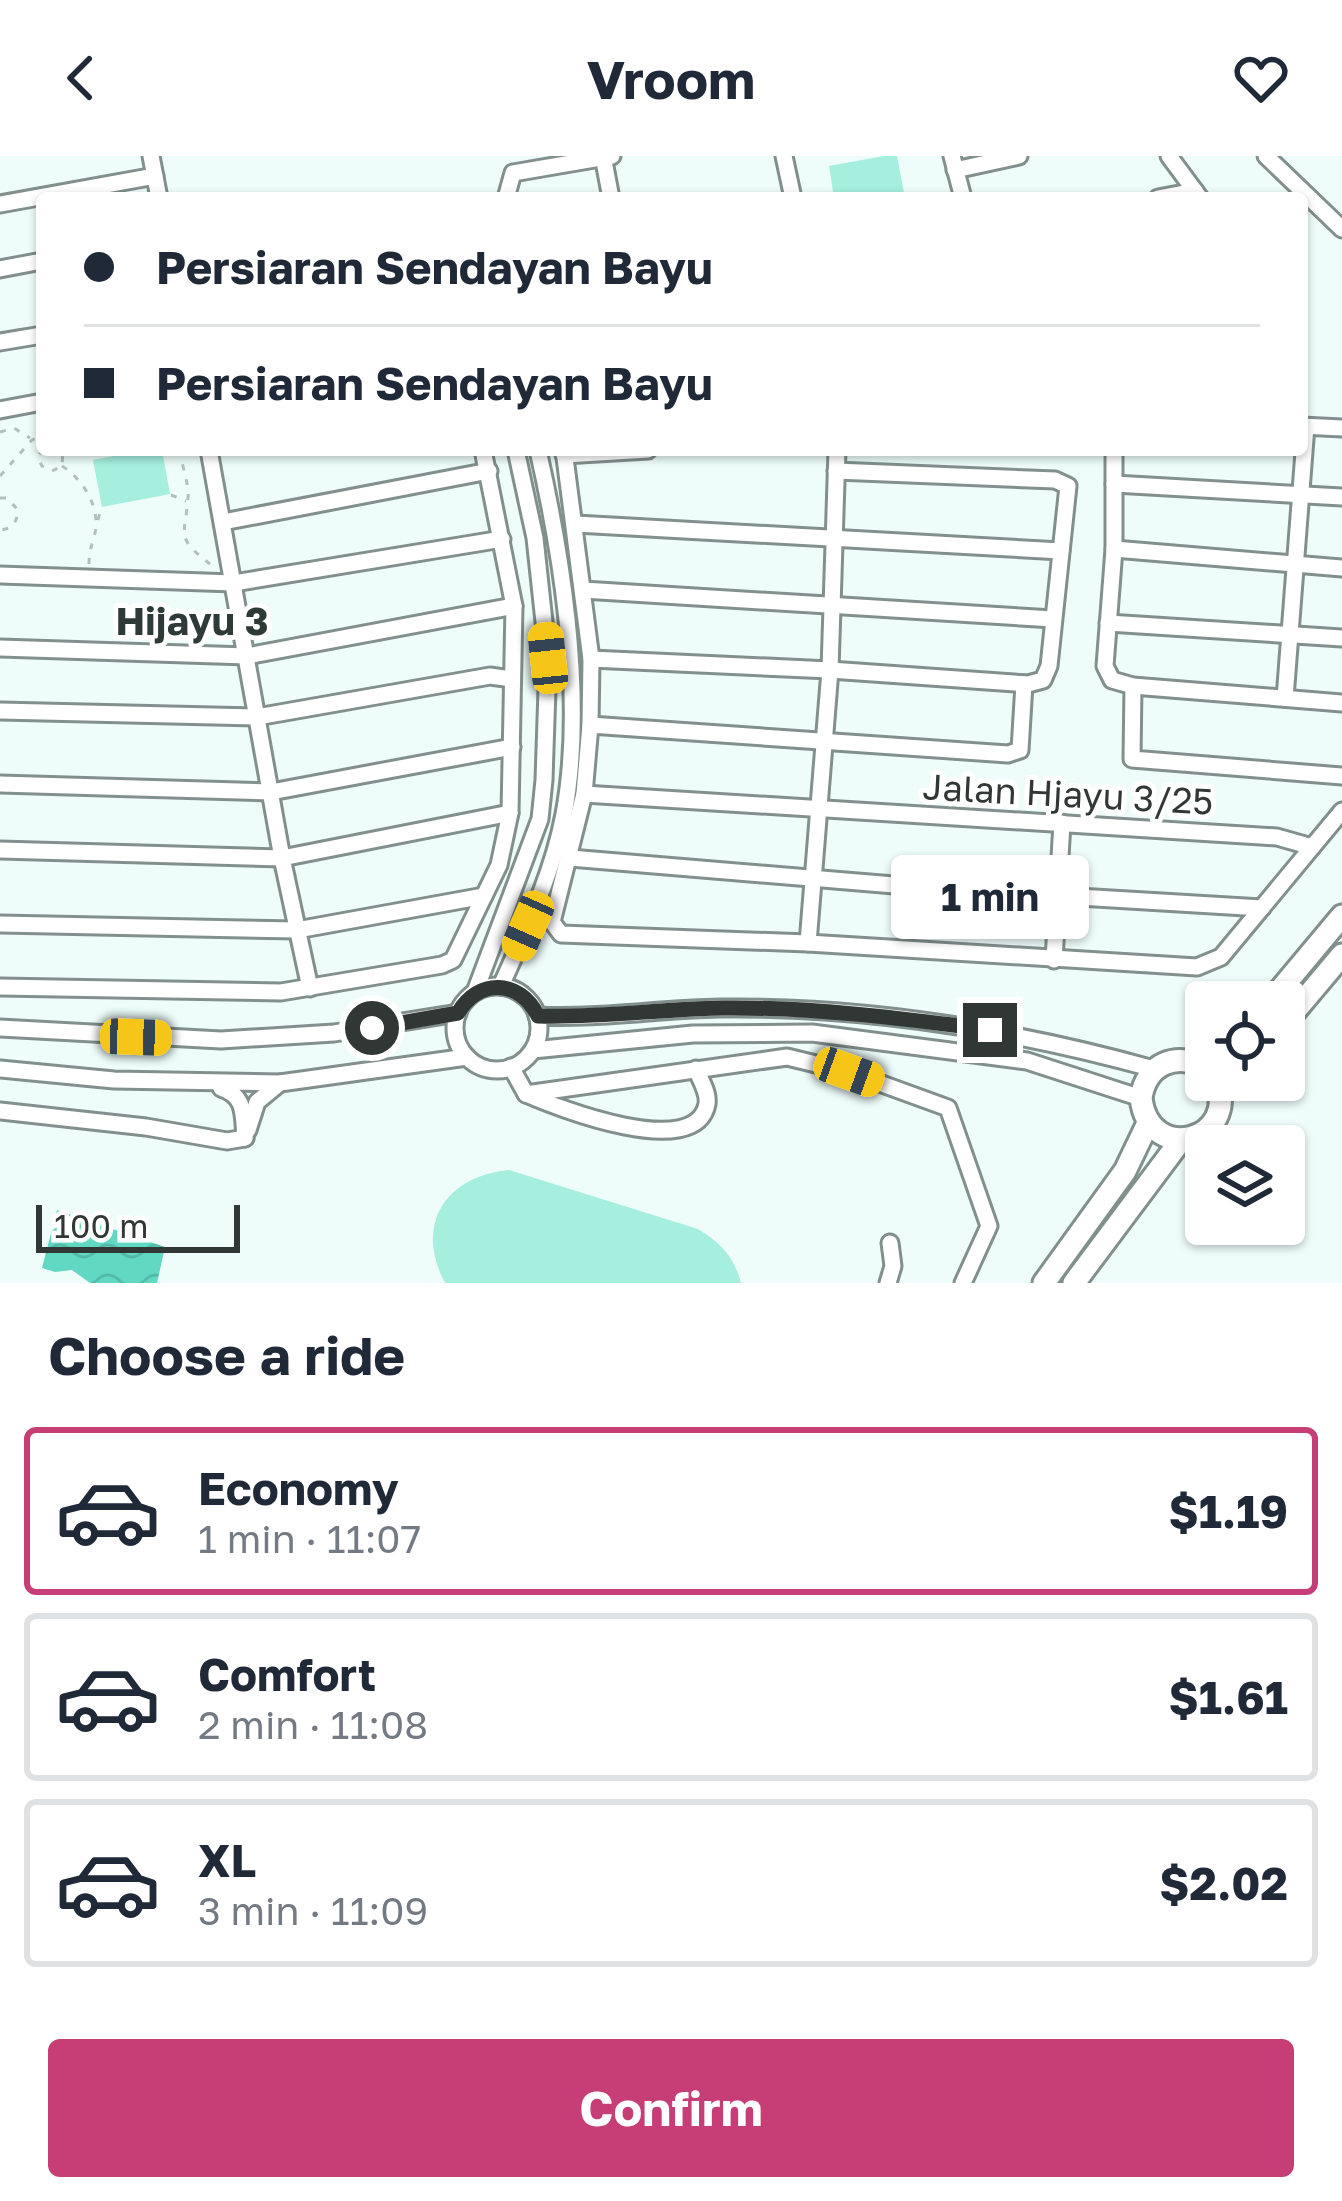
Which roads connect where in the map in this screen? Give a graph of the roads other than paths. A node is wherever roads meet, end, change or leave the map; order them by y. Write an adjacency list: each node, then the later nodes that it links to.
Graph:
1 (151, 156): 8 (street)
2 (606, 156): 11 (street); 12 (street)
3 (784, 156): 13 (street)
4 (1019, 156): 7 (street)
5 (1169, 156): 15 (street)
6 (1266, 156): 16 (street)
7 (953, 163): 14 (street)
8 (154, 176): 9 (street); 10 (street)
9 (66, 192)
10 (158, 192)
11 (508, 192)
12 (610, 192)
13 (789, 192)
14 (961, 192)
15 (1196, 192)
16 (1303, 192)
17 (36, 197): 19 (street)
18 (1308, 197): 20 (street)
19 (0, 204)
20 (1342, 230)
21 (36, 262): 22 (street)
22 (0, 269)
23 (36, 336): 24 (street)
24 (0, 342)
25 (36, 403): 26 (street)
26 (0, 410)
27 (1308, 426): 28 (street)
28 (1342, 428)
29 (213, 456): 42 (street)
30 (485, 456): 37 (street)
31 (517, 456): 99 (street)
32 (539, 456): 96 (street)
33 (565, 456): 43 (street)
34 (837, 456): 38 (street)
35 (1114, 456): 39 (street)
36 (1303, 456): 40 (street)
37 (489, 471): 42 (street); 45 (street)
38 (836, 471): 44 (street); 47 (street)
39 (1114, 484): 40 (street); 46 (street)
40 (1301, 494): 41 (street); 48 (street)
41 (1342, 497)
42 (223, 522): 51 (street)
43 (576, 524): 44 (street); 52 (street)
44 (836, 538): 47 (street); 54 (street)
45 (502, 539): 51 (street); 53 (street)
46 (1114, 549): 48 (street); 56 (street)
47 (1060, 551): 55 (street)
48 (1296, 566): 49 (street); 57 (street)
49 (1342, 568)
50 (0, 575): 51 (street)
51 (234, 583): 60 (street)
52 (584, 590): 54 (street); 61 (street)
53 (514, 605): 60 (street); 63 (street)
54 (833, 606): 55 (street); 62 (street)
55 (1053, 619): 64 (street)
56 (1108, 622): 57 (street); 65 (street)
57 (1291, 634): 58 (street); 66 (street)
58 (1342, 638)
59 (0, 647): 60 (street)
60 (247, 656): 69 (street)
61 (591, 659): 62 (street); 70 (street)
62 (830, 670): 64 (street); 71 (street)
63 (512, 679): 69 (street); 72 (street)
64 (1024, 684): 71 (street)
65 (1133, 686): 66 (street); 73 (street)
66 (1286, 698): 67 (street)
67 (1342, 703)
68 (0, 711): 69 (street)
69 (257, 717): 75 (street)
70 (590, 725): 71 (street); 76 (street)
71 (825, 744): 77 (street)
72 (512, 747): 75 (street); 79 (street)
73 (1342, 776)
74 (0, 784): 75 (street)
75 (271, 792): 84 (street)
76 (584, 794): 77 (street, Jalan Hjayu 3/25); 83 (street)
77 (819, 811): 80 (street, Jalan Hjayu 3/25); 85 (street)
78 (1342, 811): 81 (street)
79 (510, 813): 84 (street); 87 (street)
80 (1062, 823): 81 (street, Jalan Hjayu 3/25); 86 (street)
81 (1312, 847): 88 (street)
82 (0, 850): 84 (street)
83 (570, 858): 85 (street); 92 (street)
84 (282, 859): 91 (street)
85 (814, 876): 86 (street); 92 (street)
86 (1057, 895): 88 (street); 94 (street)
87 (484, 896): 91 (street); 98 (street)
88 (1262, 908): 94 (street)
89 (1342, 916): 95 (main road)
90 (0, 924): 91 (street)
91 (297, 930): 98 (street)
92 (808, 943): 94 (street)
93 (1342, 955): 100 (main road)
94 (1054, 960)
95 (1288, 981)
96 (501, 986): 99 (street); 102 (street)
97 (0, 987): 98 (street)
98 (310, 988)
99 (475, 992): 101 (street)
100 (1305, 999)
101 (458, 1013): 103 (street); 105 (street)
102 (538, 1016): 104 (street); 110 (street)
103 (0, 1028)
104 (533, 1050): 107 (street); 114 (street)
105 (467, 1057): 107 (street); 112 (street)
106 (1185, 1061): 110 (main road)
107 (511, 1067): 113 (street)
108 (0, 1069): 111 (street)
109 (696, 1069): 113 (street); 113 (street); 122 (street)
110 (1154, 1069): 114 (main road)
111 (205, 1083): 112 (street); 118 (street)
112 (280, 1083): 118 (street)
113 (526, 1094)
114 (1141, 1098): 117 (main road)
115 (1222, 1101): 119 (main road)
116 (0, 1111): 118 (street)
117 (1148, 1123): 119 (main road); 123 (main road)
118 (245, 1138)
119 (1181, 1140): 124 (main road)
120 (890, 1243): 121 (street)
121 (888, 1283)
122 (963, 1283)
123 (1043, 1283)
124 (1074, 1283)

